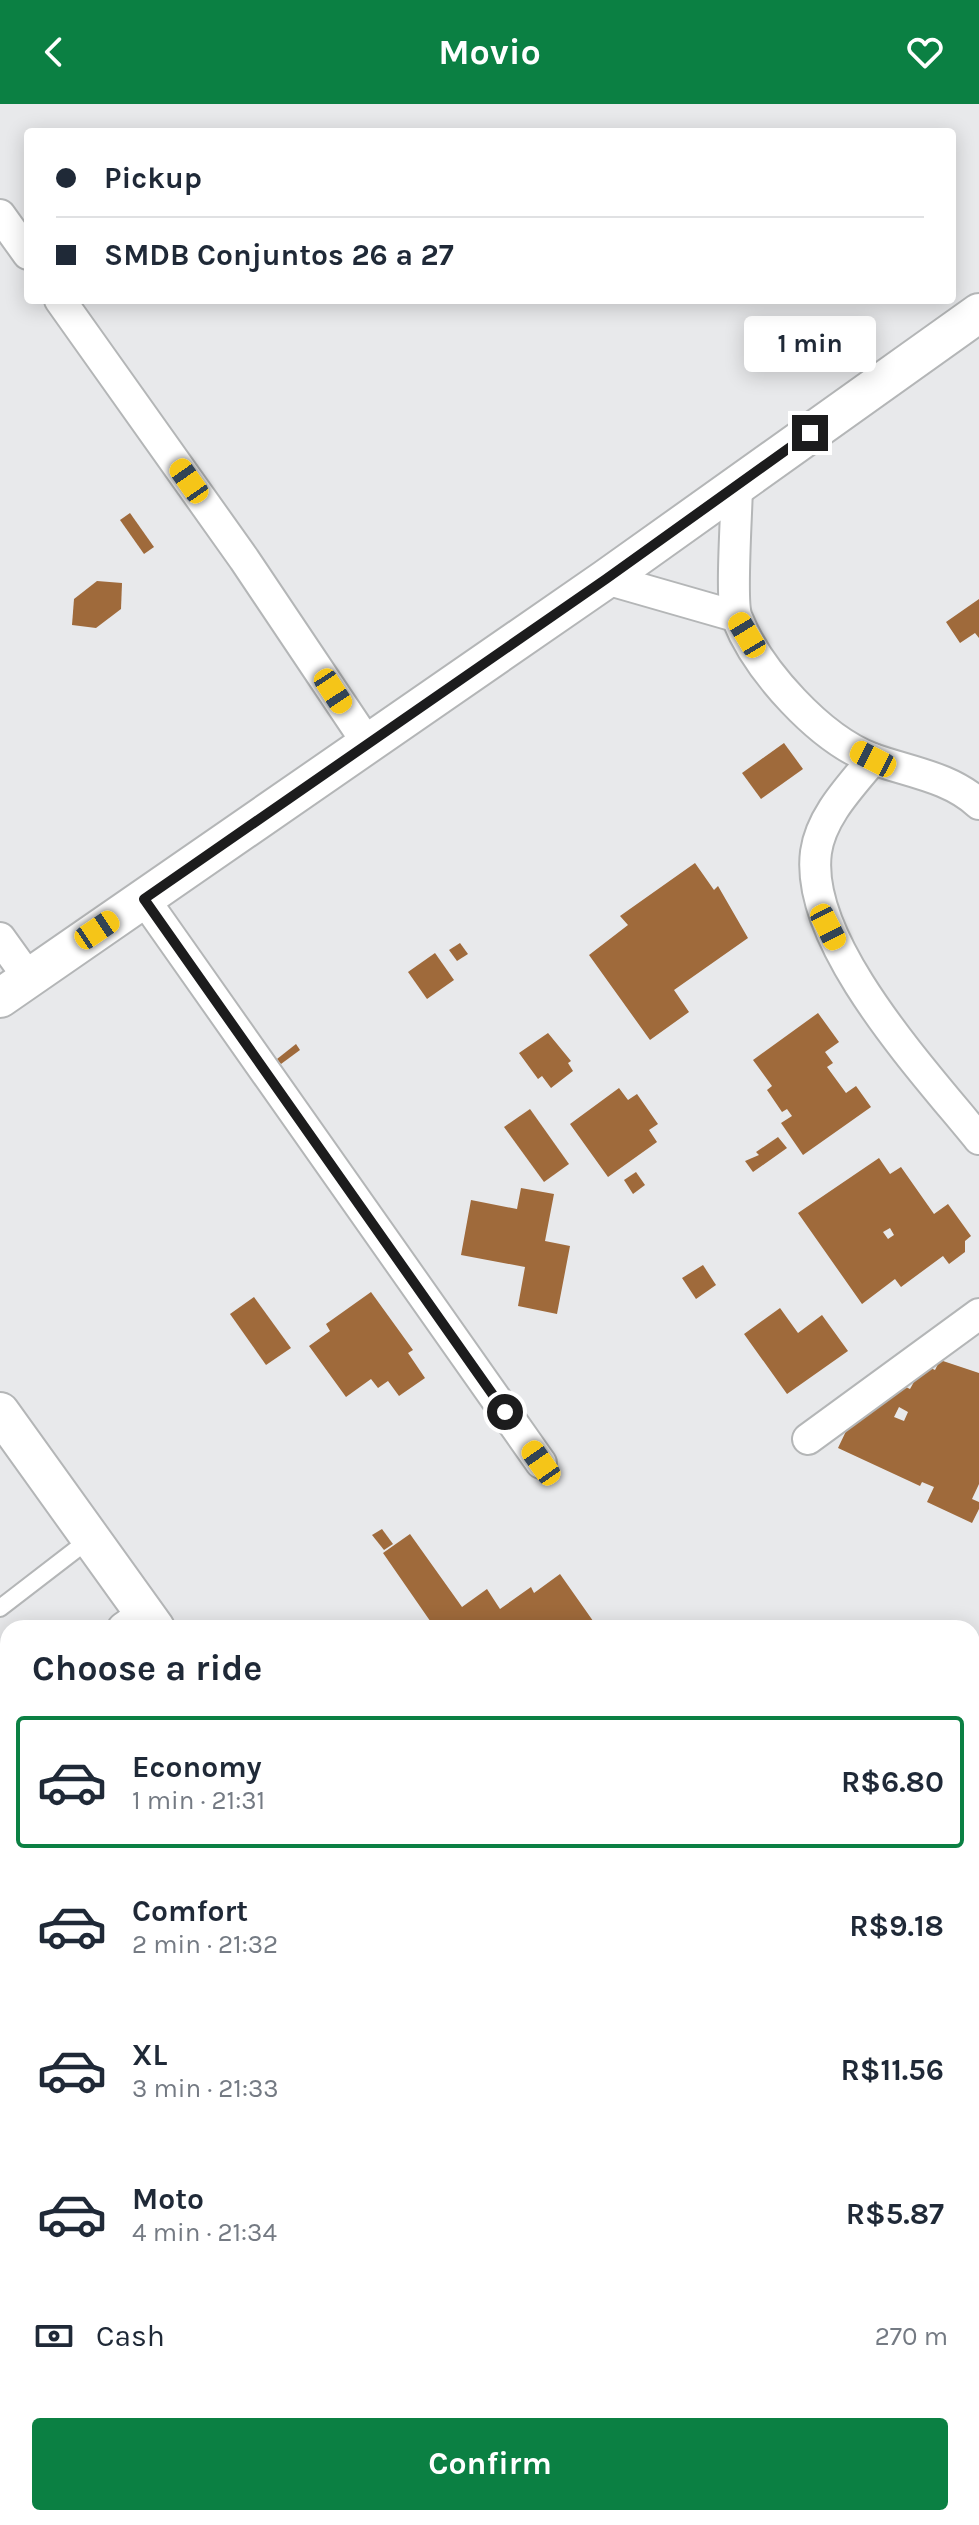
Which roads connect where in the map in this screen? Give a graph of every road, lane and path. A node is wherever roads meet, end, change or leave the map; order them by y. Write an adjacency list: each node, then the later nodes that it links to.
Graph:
1 (0, 215): 2 (street)
2 (24, 248)
3 (63, 304): 8 (street)
4 (979, 313): 5 (street)
5 (737, 484): 6 (street); 7 (street)
6 (606, 579): 7 (street); 8 (street)
7 (735, 616): 9 (street)
8 (368, 744): 11 (street)
9 (873, 759): 10 (street); 14 (street)
10 (979, 804)
11 (144, 899): 13 (street); 18 (street)
12 (0, 938): 13 (street)
13 (14, 987)
14 (979, 1139)
15 (979, 1314): 17 (street)
16 (0, 1412): 19 (street)
17 (808, 1439)
18 (541, 1463)
19 (91, 1538): 20 (lane); 21 (street)
20 (0, 1608)
21 (139, 1620)

